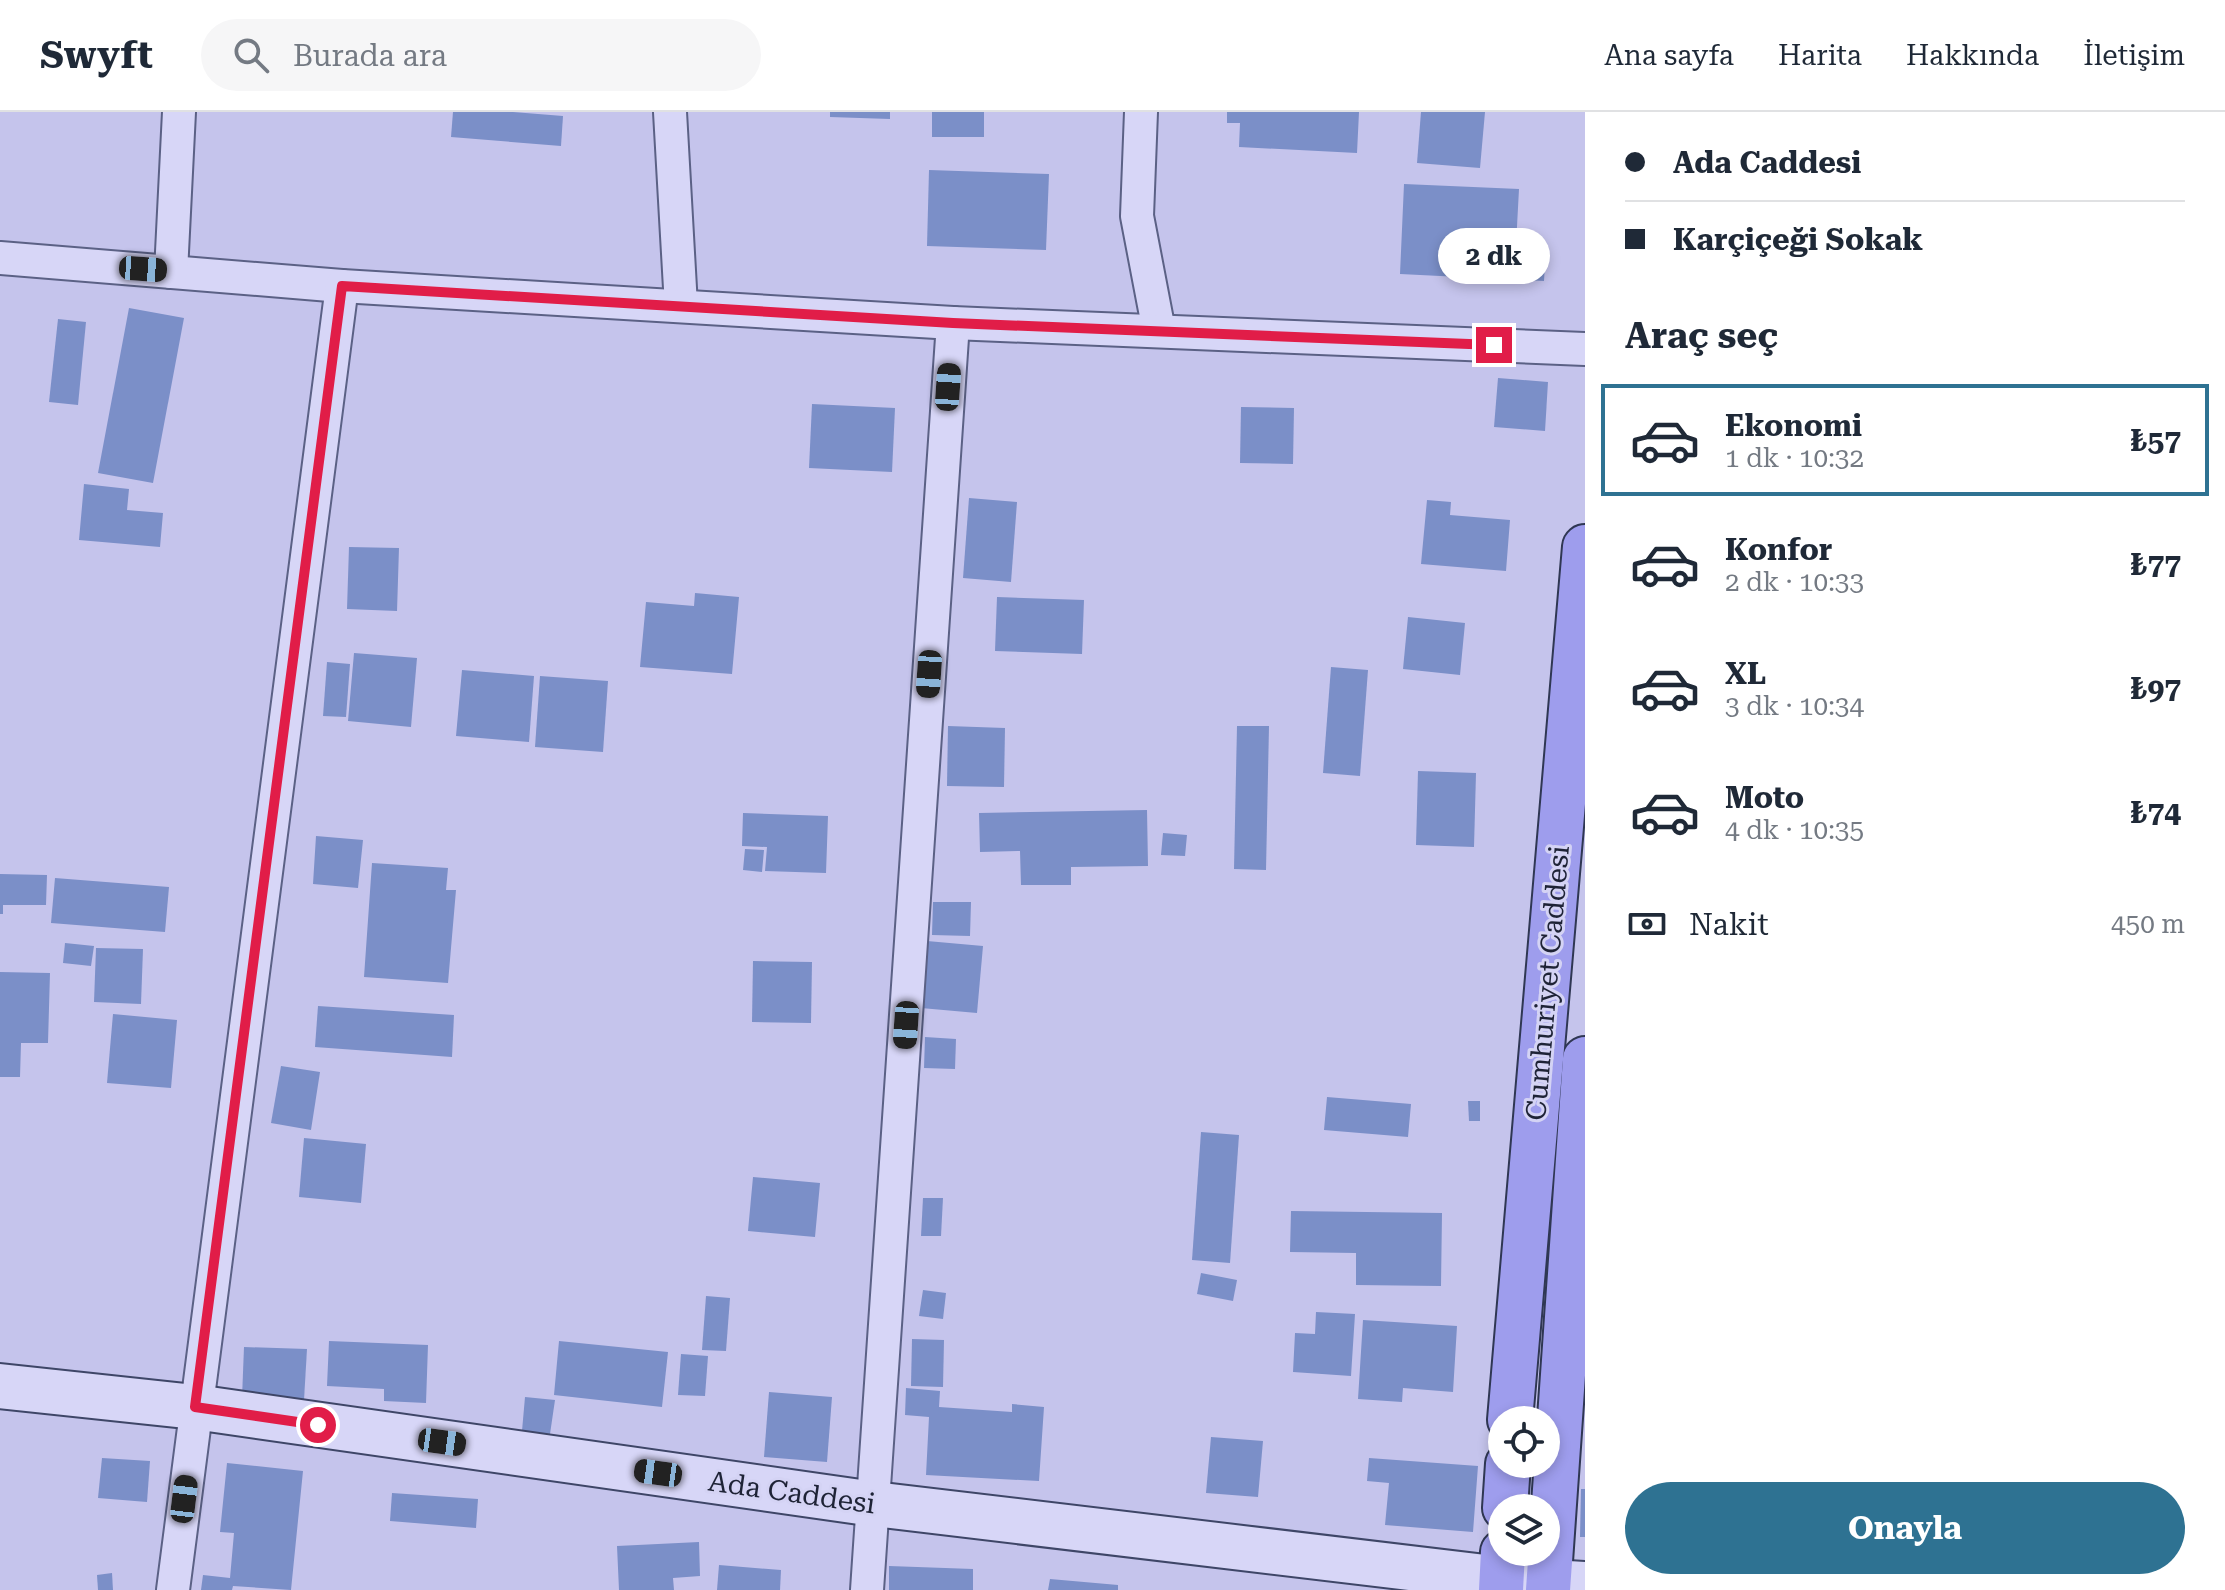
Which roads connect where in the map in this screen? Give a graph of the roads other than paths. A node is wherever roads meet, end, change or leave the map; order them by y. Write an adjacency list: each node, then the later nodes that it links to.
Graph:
1 (179, 112): 5 (street)
2 (670, 112): 7 (street)
3 (1141, 112): 9 (street)
4 (0, 258): 5 (street)
5 (171, 272): 6 (street)
6 (342, 286): 7 (street); 15 (street)
7 (681, 306): 8 (street)
8 (953, 323): 9 (street); 16 (street)
9 (1159, 331): 10 (street)
10 (1585, 349)
11 (1585, 547): 14 (main road, Cumhuriyet Caddesi)
12 (1585, 1059): 18 (main road, Cumhuriyet Caddesi)
13 (0, 1386): 15 (main road, Ada Caddesi)
14 (1511, 1406)
15 (195, 1407): 16 (main road, Ada Caddesi); 19 (street)
16 (874, 1504): 17 (main road, Ada Caddesi); 20 (street)
17 (1502, 1574): 18 (main road, Ada Caddesi)
18 (1561, 1585)
19 (173, 1590)
20 (867, 1590)

